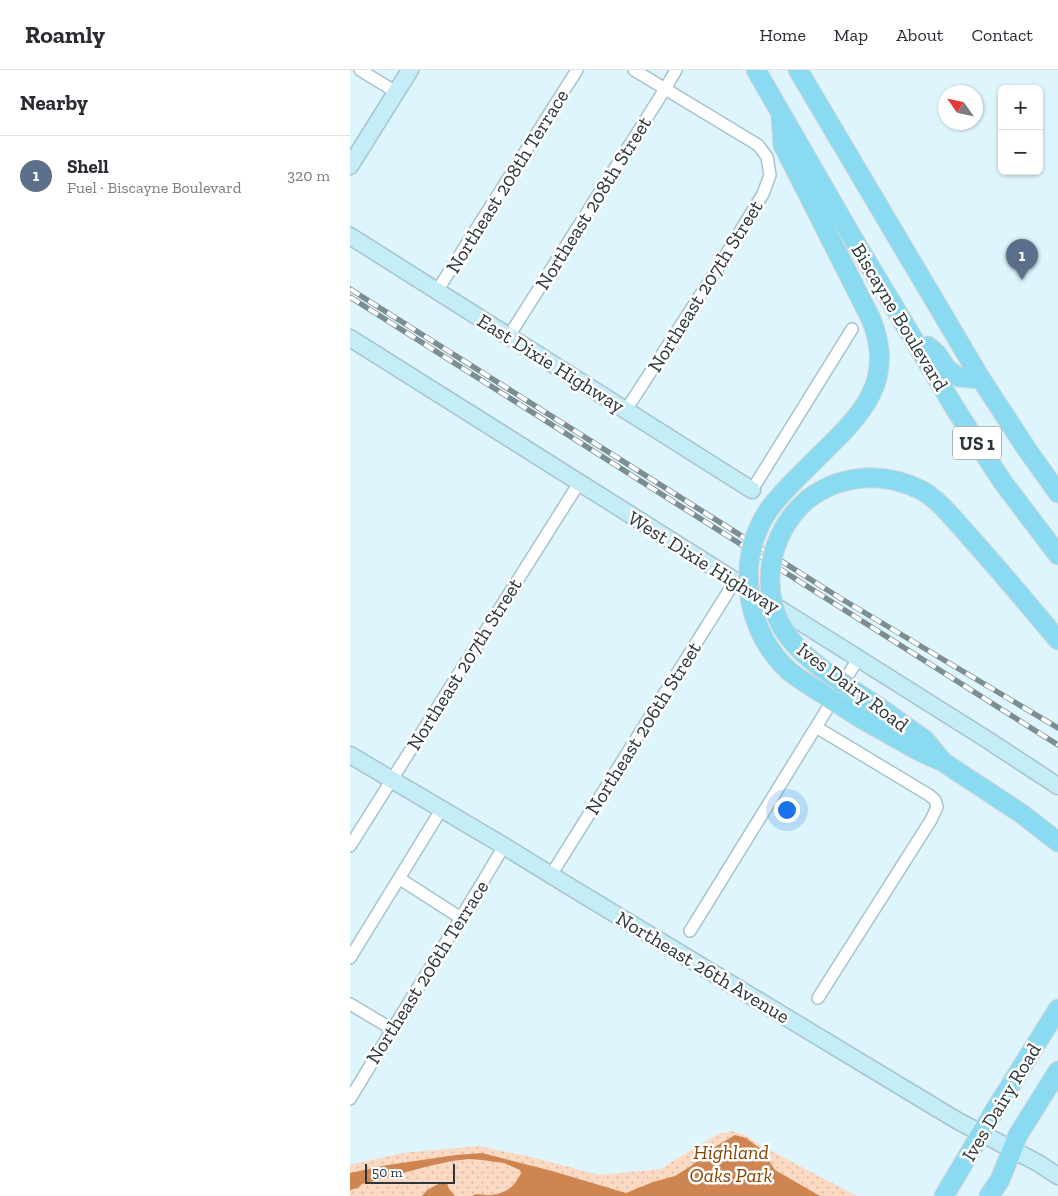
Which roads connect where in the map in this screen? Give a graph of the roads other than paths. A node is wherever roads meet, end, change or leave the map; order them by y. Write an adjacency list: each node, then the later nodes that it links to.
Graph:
1 (360, 70): 9 (street)
2 (410, 70): 9 (street)
3 (577, 70): 13 (street, Northeast 208th Terrace)
4 (634, 70): 8 (street)
5 (676, 70): 8 (street, Northeast 208th Street)
6 (756, 70): 10 (main road, Biscayne Boulevard / US 1)
7 (798, 70): 18 (main road, Biscayne Boulevard / US 1)
8 (665, 89): 16 (street, Northeast 208th Street); 19 (street, Northeast 207th Street)
9 (396, 92): 11 (street)
10 (780, 112): 14 (main road, Biscayne Boulevard / US 1); 27 (main road, bridge)
11 (350, 166)
12 (350, 236): 13 (street, East Dixie Highway)
13 (438, 291): 16 (street, East Dixie Highway)
14 (905, 325): 18 (main road); 23 (main road, Biscayne Boulevard / US 1)
15 (852, 329): 21 (street)
16 (509, 336): 19 (street, East Dixie Highway)
17 (350, 338): 20 (street, West Dixie Highway)
18 (981, 379): 22 (main road, Biscayne Boulevard / US 1)
19 (626, 410): 21 (street, East Dixie Highway)
20 (579, 483): 24 (street, West Dixie Highway); 30 (street, Northeast 207th Street)
21 (752, 490)
22 (1058, 493)
23 (1058, 556)
24 (735, 581): 26 (street, West Dixie Highway); 36 (street, Northeast 206th Street)
25 (1058, 640): 27 (main road, Ives Dairy Road, bridge)
26 (858, 658): 28 (street); 31 (street, West Dixie Highway)
27 (868, 711): 33 (main road)
28 (816, 727): 39 (street); 41 (street)
29 (350, 756): 30 (street, Northeast 26th Avenue)
30 (391, 779): 32 (street, Northeast 26th Avenue); 34 (street, Northeast 207th Street)
31 (1058, 786)
32 (441, 810): 35 (street, Northeast 26th Avenue); 37 (street)
33 (1058, 842)
34 (350, 846)
35 (504, 846): 36 (street, Northeast 26th Avenue); 38 (street, Northeast 206th Terrace)
36 (551, 875): 47 (street, Northeast 26th Avenue)
37 (400, 879): 38 (street); 40 (street)
38 (461, 918): 44 (street, Northeast 206th Terrace)
39 (690, 931)
40 (350, 958)
41 (818, 998)
42 (350, 1004): 44 (street)
43 (1058, 1009): 47 (main road, Ives Dairy Road)
44 (392, 1029): 46 (street, Northeast 206th Terrace)
45 (1058, 1071): 48 (main road, Ives Dairy Road)
46 (350, 1099)
47 (981, 1134): 48 (street, Northeast 26th Avenue); 50 (main road, Ives Dairy Road)
48 (1012, 1150): 49 (street, Northeast 26th Avenue); 51 (main road, Ives Dairy Road)
49 (1058, 1176)
50 (944, 1196)
51 (989, 1196)

